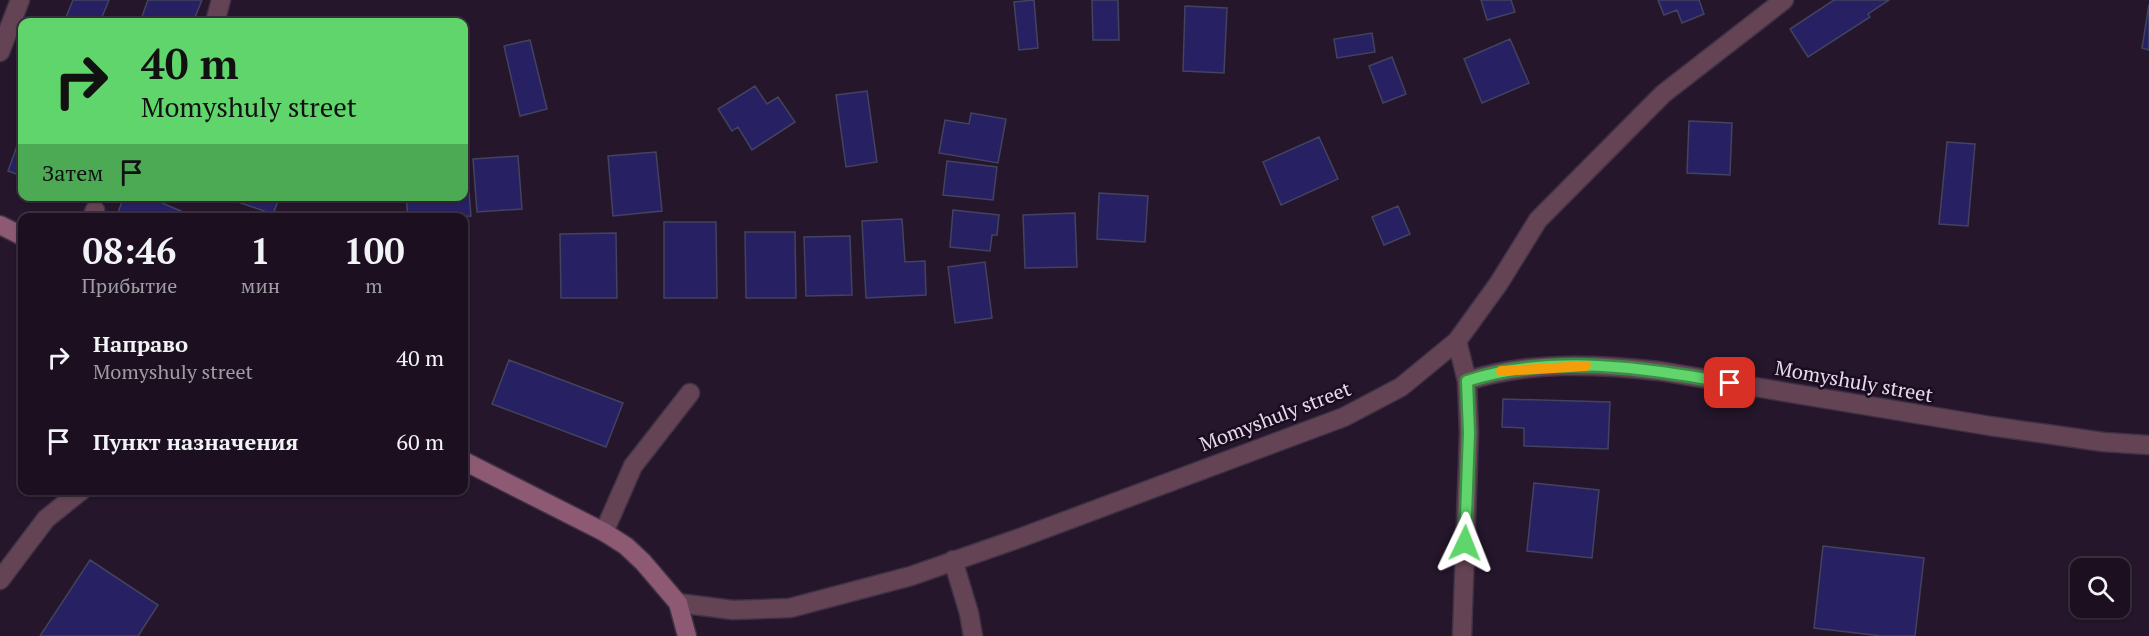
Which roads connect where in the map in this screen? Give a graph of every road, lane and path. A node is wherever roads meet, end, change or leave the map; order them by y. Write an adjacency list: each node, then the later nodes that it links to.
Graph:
1 (20, 0): 5 (street)
2 (221, 0): 4 (street)
3 (1784, 0): 8 (street, Momyshuly street)
4 (216, 18)
5 (0, 52)
6 (0, 225): 7 (main road)
7 (18, 234)
8 (1457, 341): 9 (street); 15 (street, Momyshuly street)
9 (1467, 381): 11 (street, Momyshuly street); 20 (street)
10 (690, 393): 14 (street)
11 (2149, 445)
12 (468, 462): 14 (main road)
13 (76, 495): 16 (street)
14 (604, 532): 17 (main road)
15 (953, 560): 17 (street, Momyshuly street); 19 (street)
16 (0, 580)
17 (678, 603): 18 (main road)
18 (687, 636)
19 (973, 636)
20 (1462, 636)

